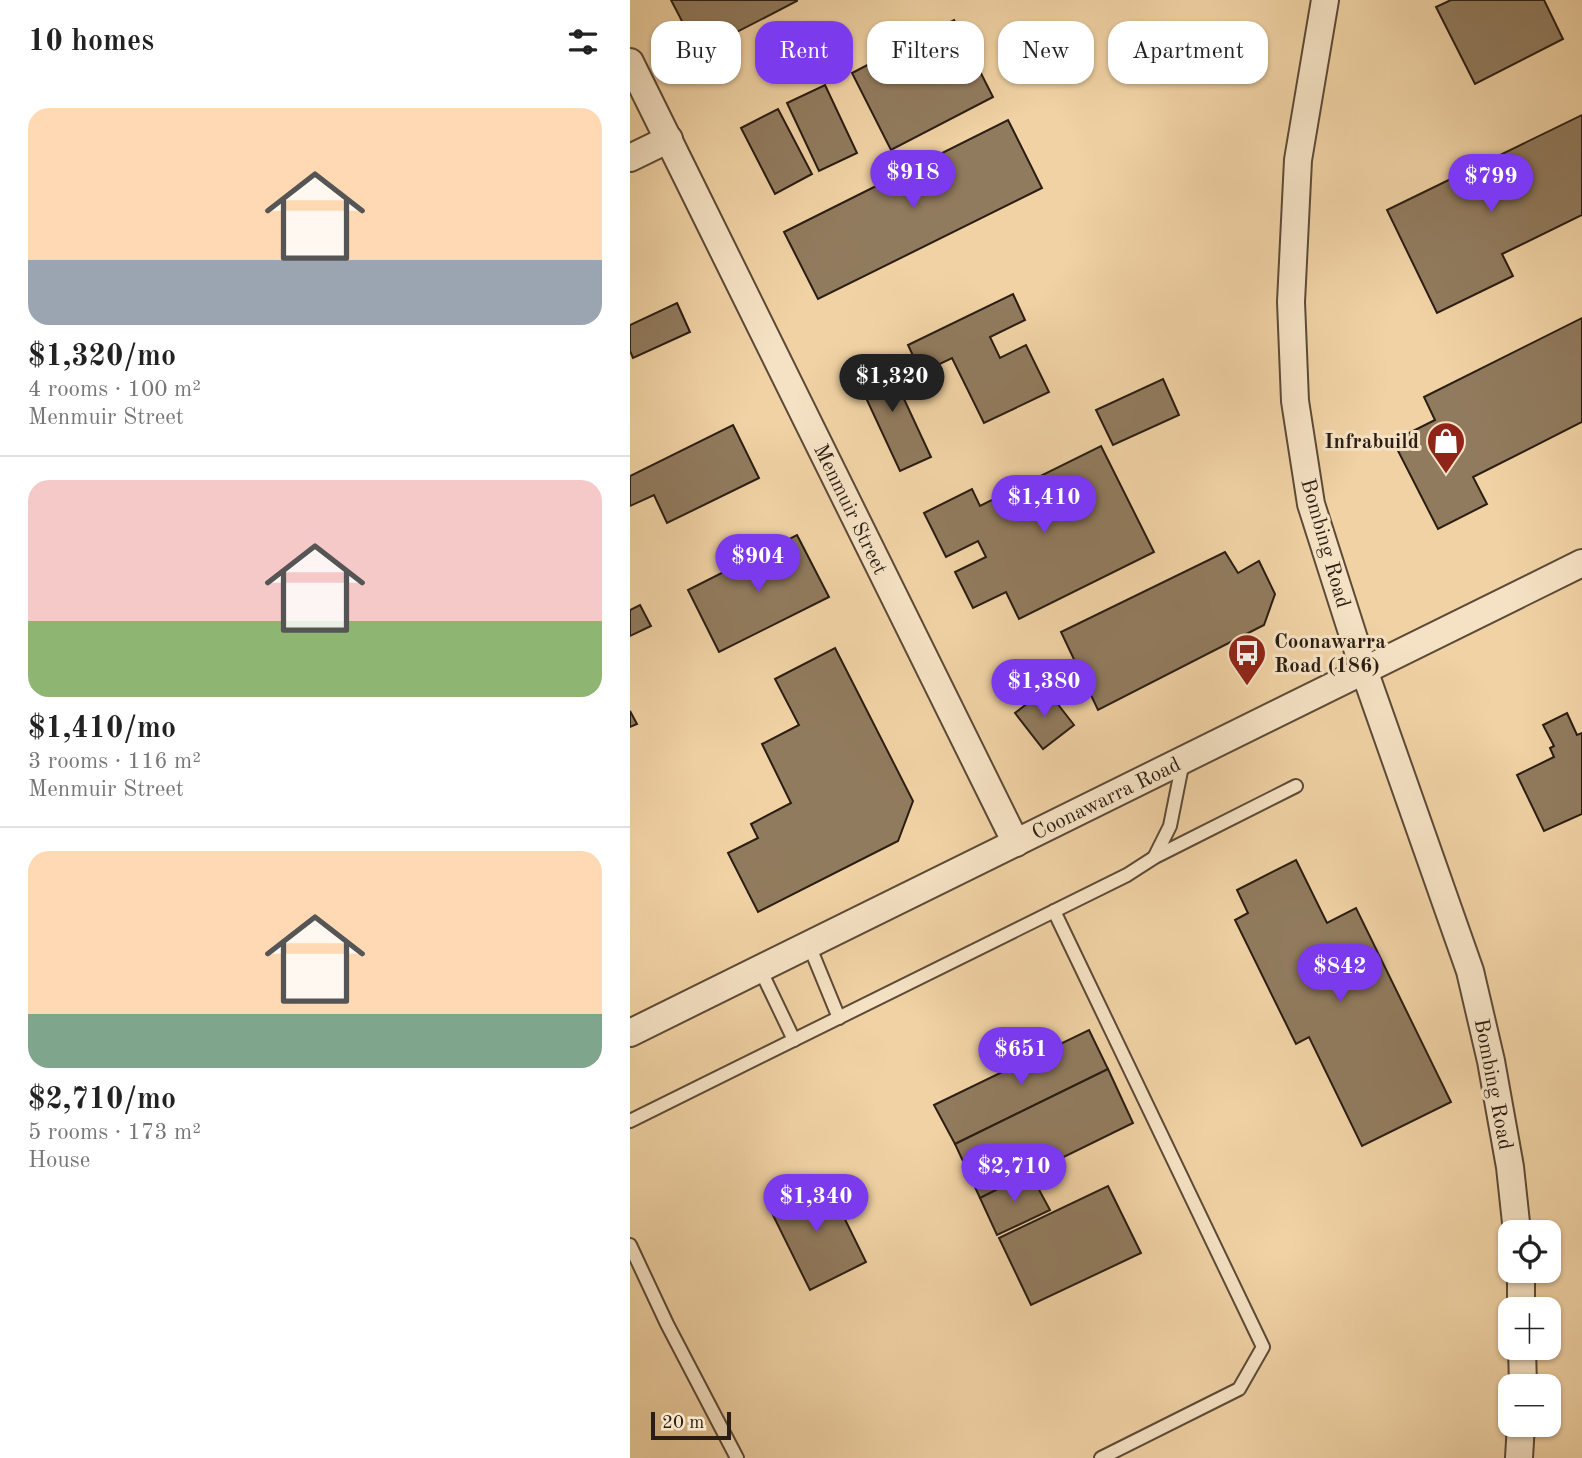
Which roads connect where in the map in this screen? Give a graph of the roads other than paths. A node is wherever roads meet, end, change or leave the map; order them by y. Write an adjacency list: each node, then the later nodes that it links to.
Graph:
1 (1325, 0): 6 (street, Bombing Road)
2 (630, 62): 3 (street, Menmuir Street)
3 (669, 139): 4 (street); 9 (street, Menmuir Street)
4 (630, 158)
5 (1582, 563): 6 (street, Coonawarra Road)
6 (1364, 670): 7 (street, Coonawarra Road); 18 (street, Bombing Road)
7 (1183, 760): 9 (street, Coonawarra Road); 10 (lane)
8 (1296, 786): 10 (lane)
9 (1016, 843): 12 (street, Coonawarra Road)
10 (1155, 856): 11 (lane)
11 (1054, 911): 14 (lane); 22 (lane)
12 (809, 945): 13 (street, Coonawarra Road); 14 (lane)
13 (760, 969): 15 (street, Coonawarra Road); 16 (lane)
14 (839, 1018): 16 (lane)
15 (630, 1033)
16 (794, 1040): 17 (lane)
17 (630, 1121)
18 (1516, 1220)
19 (630, 1245): 21 (lane)
20 (1521, 1437): 23 (street)
21 (737, 1458)
22 (1101, 1458)
23 (1520, 1458)

